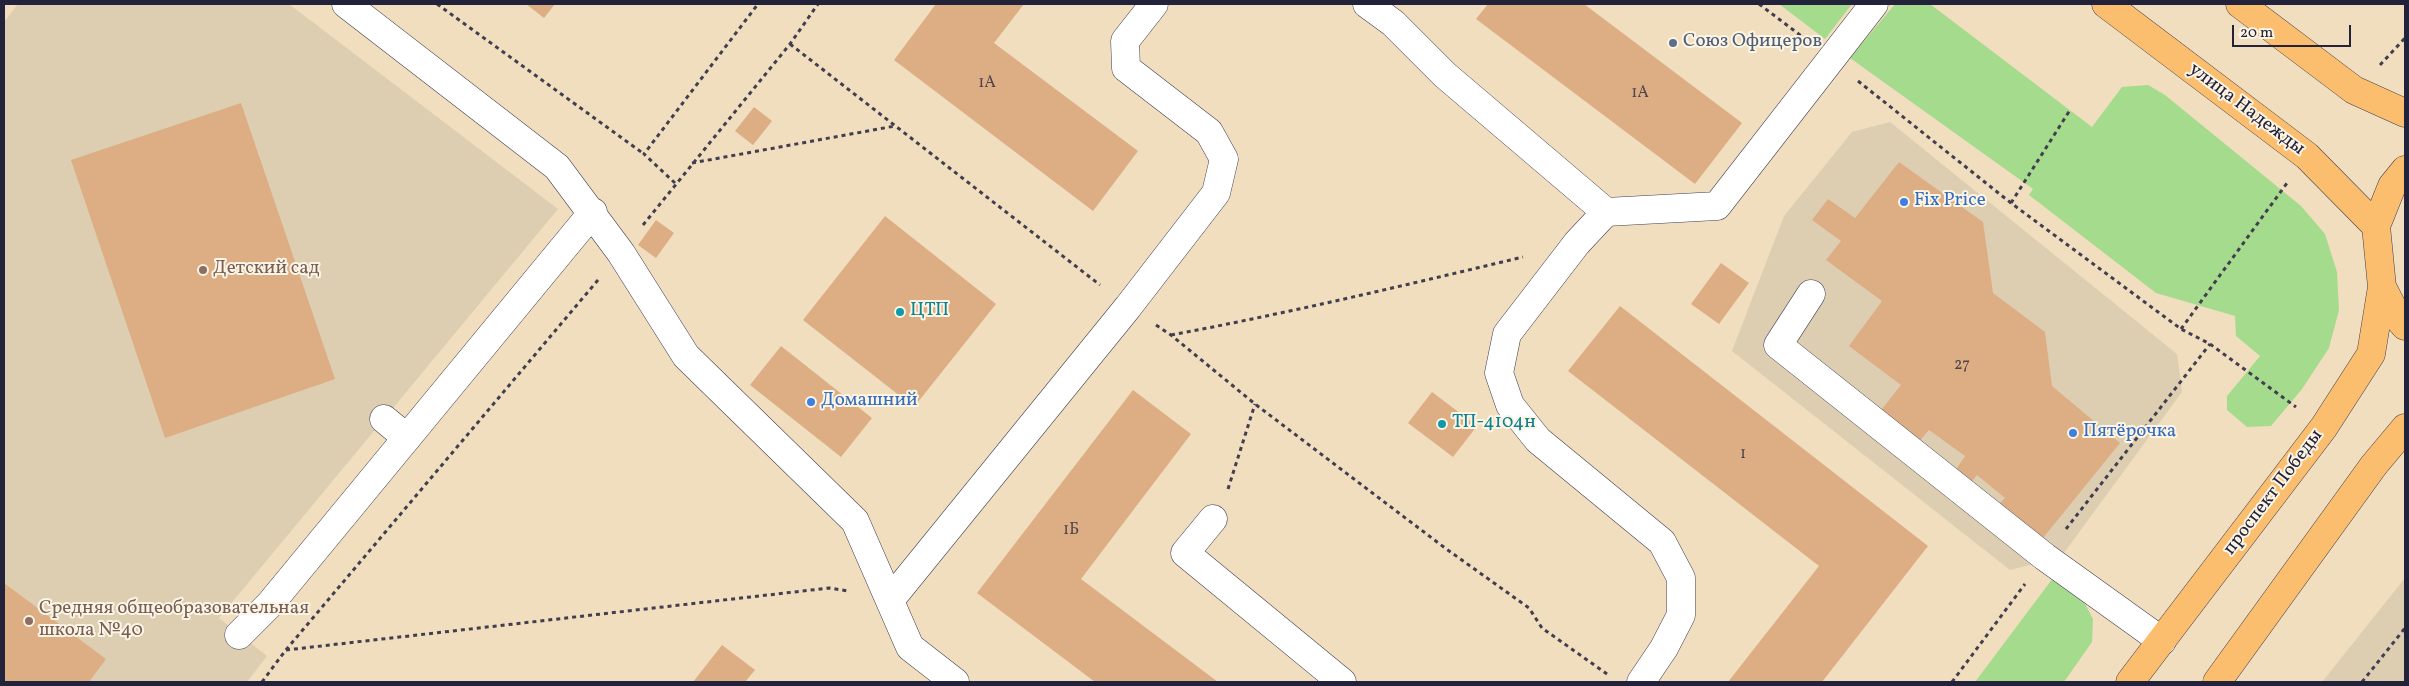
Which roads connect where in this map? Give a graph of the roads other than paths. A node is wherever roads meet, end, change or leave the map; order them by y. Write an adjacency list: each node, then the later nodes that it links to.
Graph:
1 (346, 4): 9 (lane)
2 (1154, 4): 19 (lane)
3 (1367, 4): 10 (lane)
4 (1874, 4): 10 (lane)
5 (2106, 4): 11 (main road, улица Надежды)
6 (2240, 4): 7 (main road)
7 (2405, 113)
8 (2405, 170): 11 (main road, проспект Победы)
9 (593, 212): 17 (lane); 19 (lane)
10 (1606, 212): 24 (lane)
11 (2376, 226): 12 (main road, проспект Победы)
12 (2382, 287): 14 (main road, проспект Победы); 21 (main road, проспект Победы)
13 (1811, 294): 21 (lane)
14 (2405, 326)
15 (384, 419): 17 (lane)
16 (2405, 428): 26 (main road)
17 (407, 438): 20 (lane)
18 (1213, 519): 23 (lane)
19 (891, 599): 22 (lane)
20 (239, 635)
21 (2162, 641): 25 (main road, проспект Победы)
22 (955, 682)
23 (1342, 682)
24 (1641, 682)
25 (2130, 682)
26 (2217, 682)

